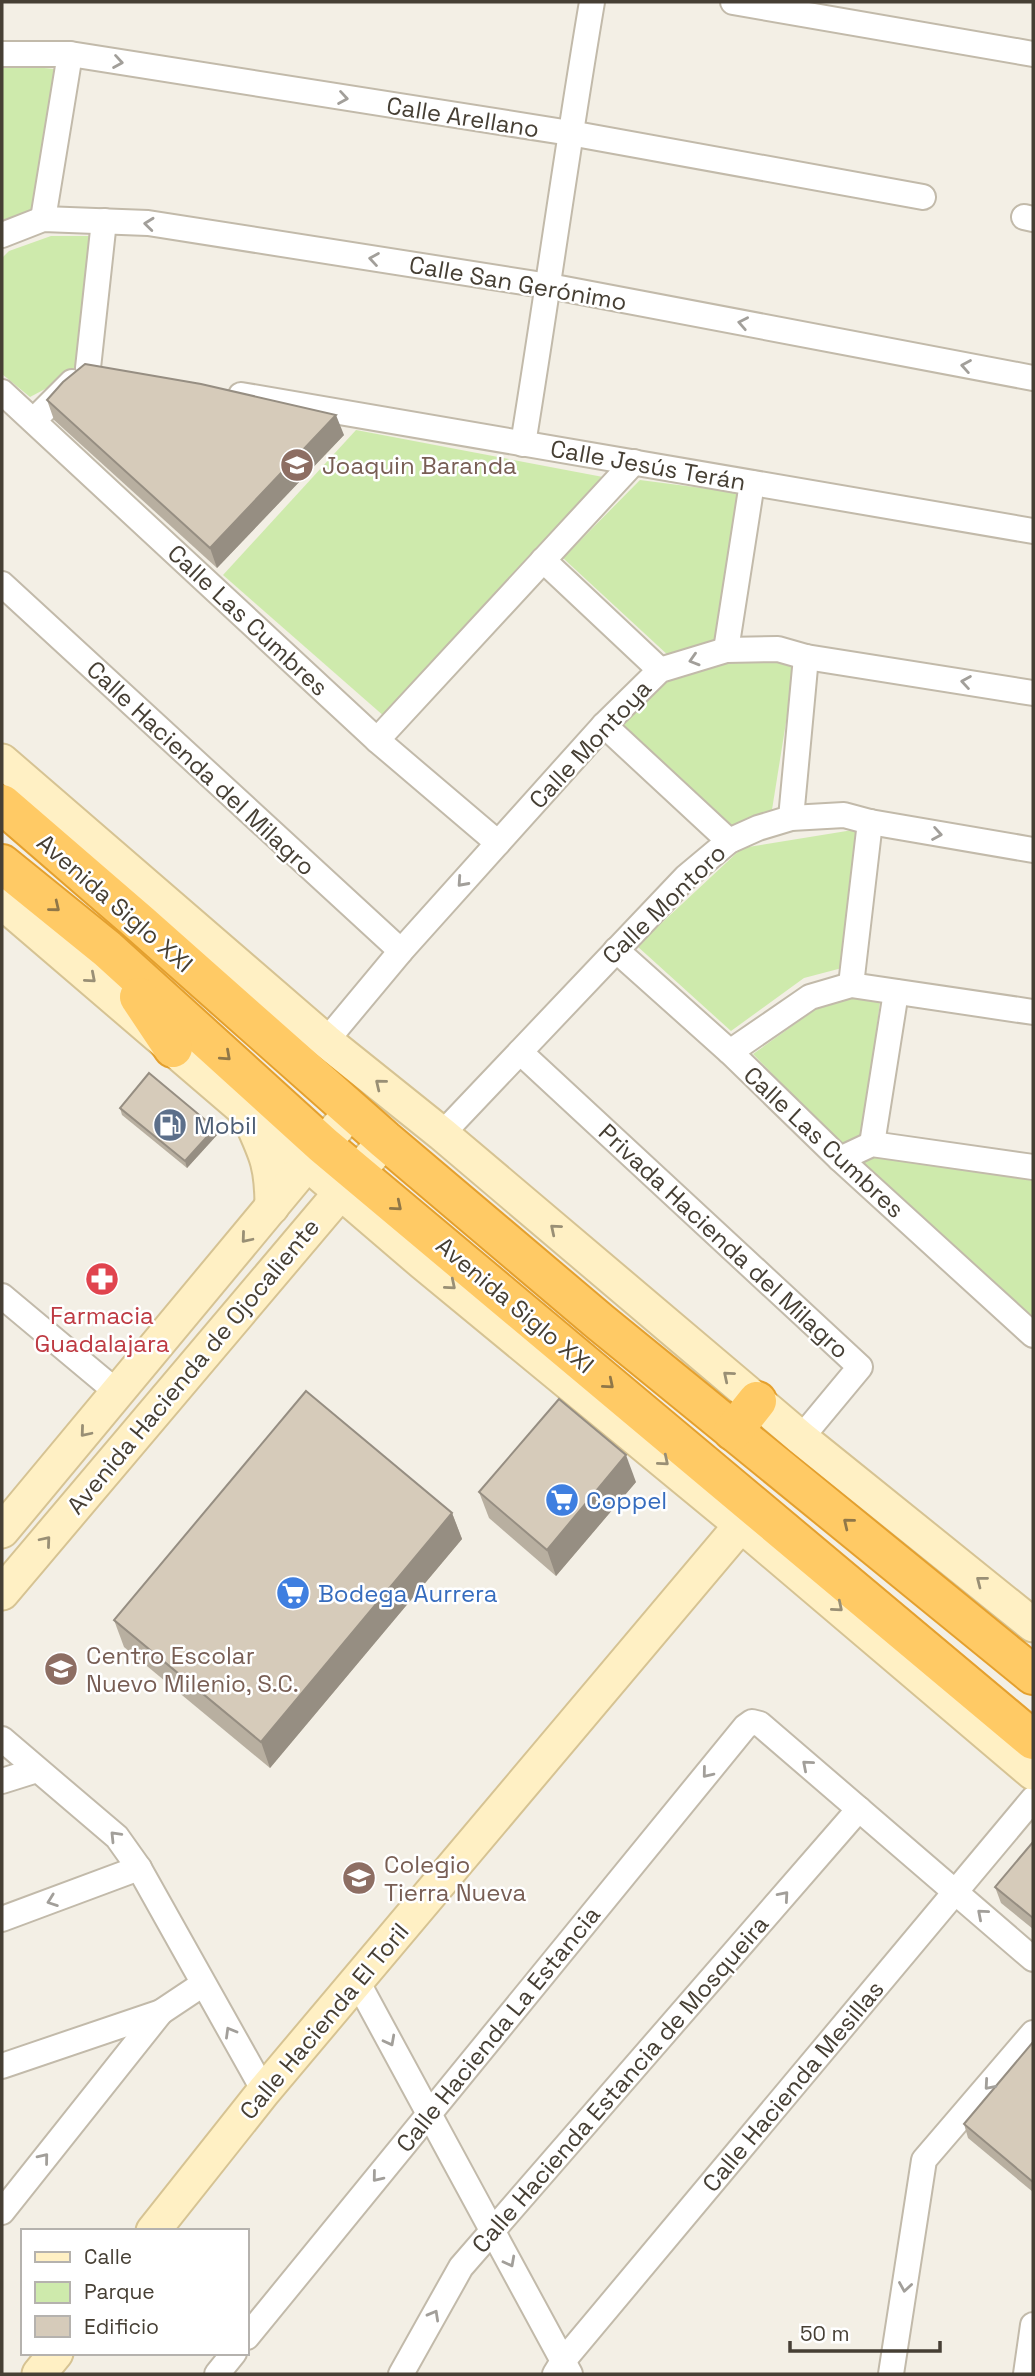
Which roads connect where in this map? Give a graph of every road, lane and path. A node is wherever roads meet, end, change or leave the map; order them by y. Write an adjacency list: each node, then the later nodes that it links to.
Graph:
1 (592, 2): 6 (street)
2 (733, 2): 5 (street)
3 (2, 54): 4 (street, Calle Arellano)
4 (69, 54): 6 (street, Calle Arellano, one-way to 6); 8 (street)
5 (1033, 54)
6 (570, 134): 7 (street, Calle Arellano); 11 (street)
7 (923, 197)
8 (43, 219): 9 (street, Calle San Gerónimo); 10 (street, Calle San Gerónimo)
9 (104, 221): 11 (street, Calle San Gerónimo, one-way to 9); 12 (street)
10 (2, 236)
11 (549, 286): 14 (street, Calle San Gerónimo, one-way to 11); 18 (street)
12 (88, 368): 13 (street); 17 (street)
13 (115, 373)
14 (1033, 378)
15 (2, 392): 17 (street, Calle Las Cumbres)
16 (224, 392): 18 (street, Calle Jesús Terán)
17 (34, 420): 29 (street, Calle Las Cumbres)
18 (523, 444): 19 (street, Calle Jesús Terán)
19 (634, 462): 20 (street, Calle Jesús Terán); 22 (street)
20 (752, 482): 21 (street, Calle Jesús Terán); 24 (street)
21 (1033, 531)
22 (542, 560): 26 (street); 29 (street)
23 (2, 584): 42 (street, Calle Hacienda del Milagro)
24 (726, 650): 25 (street, Calle Montoya); 26 (street, Calle Montoya, one-way to 26)
25 (806, 657): 27 (street, Calle Montoya, one-way to 25); 32 (street)
26 (660, 670): 28 (street, Calle Montoya)
27 (1033, 693)
28 (604, 726): 34 (street); 35 (street, Calle Montoya)
29 (377, 740): 35 (street, Calle Las Cumbres)
30 (2, 761): 39 (street, Avenida Siglo XXI)
31 (2, 804): 39 (highway, Avenida Siglo XXI)
32 (791, 818): 33 (street, Calle Montoro); 34 (street, Calle Montoro)
33 (870, 822): 36 (street, Calle Montoro, one-way to 36); 43 (street)
34 (729, 841): 41 (street, Calle Montoro)
35 (498, 843): 42 (street, Calle Montoya, one-way to 42)
36 (1033, 850)
37 (2, 863): 40 (highway, Avenida Siglo XXI, one-way to 40)
38 (2, 902): 47 (street, Avenida Siglo XXI, one-way to 47)
39 (152, 911): 46 (street, Avenida Siglo XXI); 50 (highway, Avenida Siglo XXI)
40 (107, 949): 47 (highway); 55 (highway, Avenida Siglo XXI, one-way to 55)
41 (615, 950): 48 (street, Calle Montoro); 49 (street, Calle Las Cumbres)
42 (401, 951): 46 (street, Calle Montoya)
43 (851, 985): 44 (street); 49 (street)
44 (896, 992): 45 (street); 54 (street)
45 (1033, 1012)
46 (326, 1041): 52 (street, Avenida Siglo XXI, one-way to 46)
47 (173, 1048): 51 (street, Avenida Siglo XXI)
48 (520, 1052): 52 (street, Calle Montoro); 67 (street, Privada Hacienda del Milagro)
49 (730, 1052): 56 (street, Calle Las Cumbres)
50 (352, 1110): 53 (highway, Avenida Siglo XXI); 55 (street, Avenida Hacienda de Ojocaliente)
51 (247, 1112): 55 (street, Avenida Siglo XXI); 59 (street)
52 (442, 1134): 65 (street, Avenida Siglo XXI, one-way to 52)
53 (386, 1140): 58 (street, Avenida Hacienda de Ojocaliente); 66 (highway, Avenida Siglo XXI)
54 (872, 1144): 56 (street); 57 (street)
55 (316, 1154): 58 (highway, Avenida Siglo XXI); 59 (street, Avenida Hacienda de Ojocaliente)
56 (840, 1159): 63 (street, Calle Las Cumbres)
57 (1033, 1167)
58 (349, 1182): 60 (street, Avenida Siglo XXI); 61 (street, Avenida Hacienda de Ojocaliente); 74 (highway, Avenida Siglo XXI, one-way to 74)
59 (272, 1207): 64 (street, Avenida Hacienda de Ojocaliente, one-way to 64)
60 (383, 1228): 61 (street); 68 (street, Avenida Siglo XXI, one-way to 68)
61 (295, 1245): 70 (street, Avenida Hacienda de Ojocaliente, one-way to 61)
62 (2, 1296): 64 (street)
63 (1033, 1335)
64 (118, 1393): 69 (street, Avenida Hacienda de Ojocaliente, one-way to 69)
65 (757, 1401): 66 (highway); 67 (street, Avenida Siglo XXI)
66 (733, 1431): 72 (highway, Avenida Siglo XXI, one-way to 66)
67 (801, 1438): 71 (street, Avenida Siglo XXI, one-way to 67)
68 (741, 1525): 76 (street, Avenida Siglo XXI, one-way to 76); 84 (street, Calle Hacienda El Toril)
69 (2, 1531)
70 (2, 1593)
71 (1033, 1625)
72 (1033, 1675)
73 (2, 1739): 75 (street)
74 (1033, 1740)
75 (37, 1770): 77 (street); 80 (street, one-way to 75)
76 (1033, 1773)
77 (2, 1782)
78 (1033, 1800): 81 (street, Calle Hacienda Mesillas)
79 (859, 1809): 81 (street); 90 (street, Calle Hacienda La Estancia, one-way to 90); 93 (street, Calle Hacienda Estancia de Mosqueira, one-way to 79)
80 (139, 1868): 82 (street, one-way to 82); 85 (street)
81 (956, 1892): 83 (street, one-way to 81); 98 (street, Calle Hacienda Mesillas)
82 (2, 1919)
83 (1033, 1959)
84 (357, 1980): 89 (street, Calle Hacienda El Toril); 90 (street, one-way to 90)
85 (203, 1984): 86 (street); 89 (street, one-way to 85)
86 (161, 2012): 88 (street); 91 (street, one-way to 86)
87 (1033, 2033): 102 (street, one-way to 102)
88 (2, 2066)
89 (264, 2091): 92 (street, Calle Hacienda El Toril)
90 (429, 2114): 93 (street); 95 (street, Calle Hacienda La Estancia, one-way to 95)
91 (2, 2211)
92 (155, 2229)
93 (493, 2231): 98 (street, one-way to 98); 101 (street, Calle Hacienda Estancia de Mosqueira, one-way to 93)
94 (1033, 2325): 103 (street)
95 (248, 2336)
96 (54, 2355): 99 (street)
97 (232, 2355): 100 (street)
98 (563, 2370)
99 (39, 2374)
100 (217, 2374)
101 (401, 2374)
102 (891, 2374)
103 (1026, 2374)

